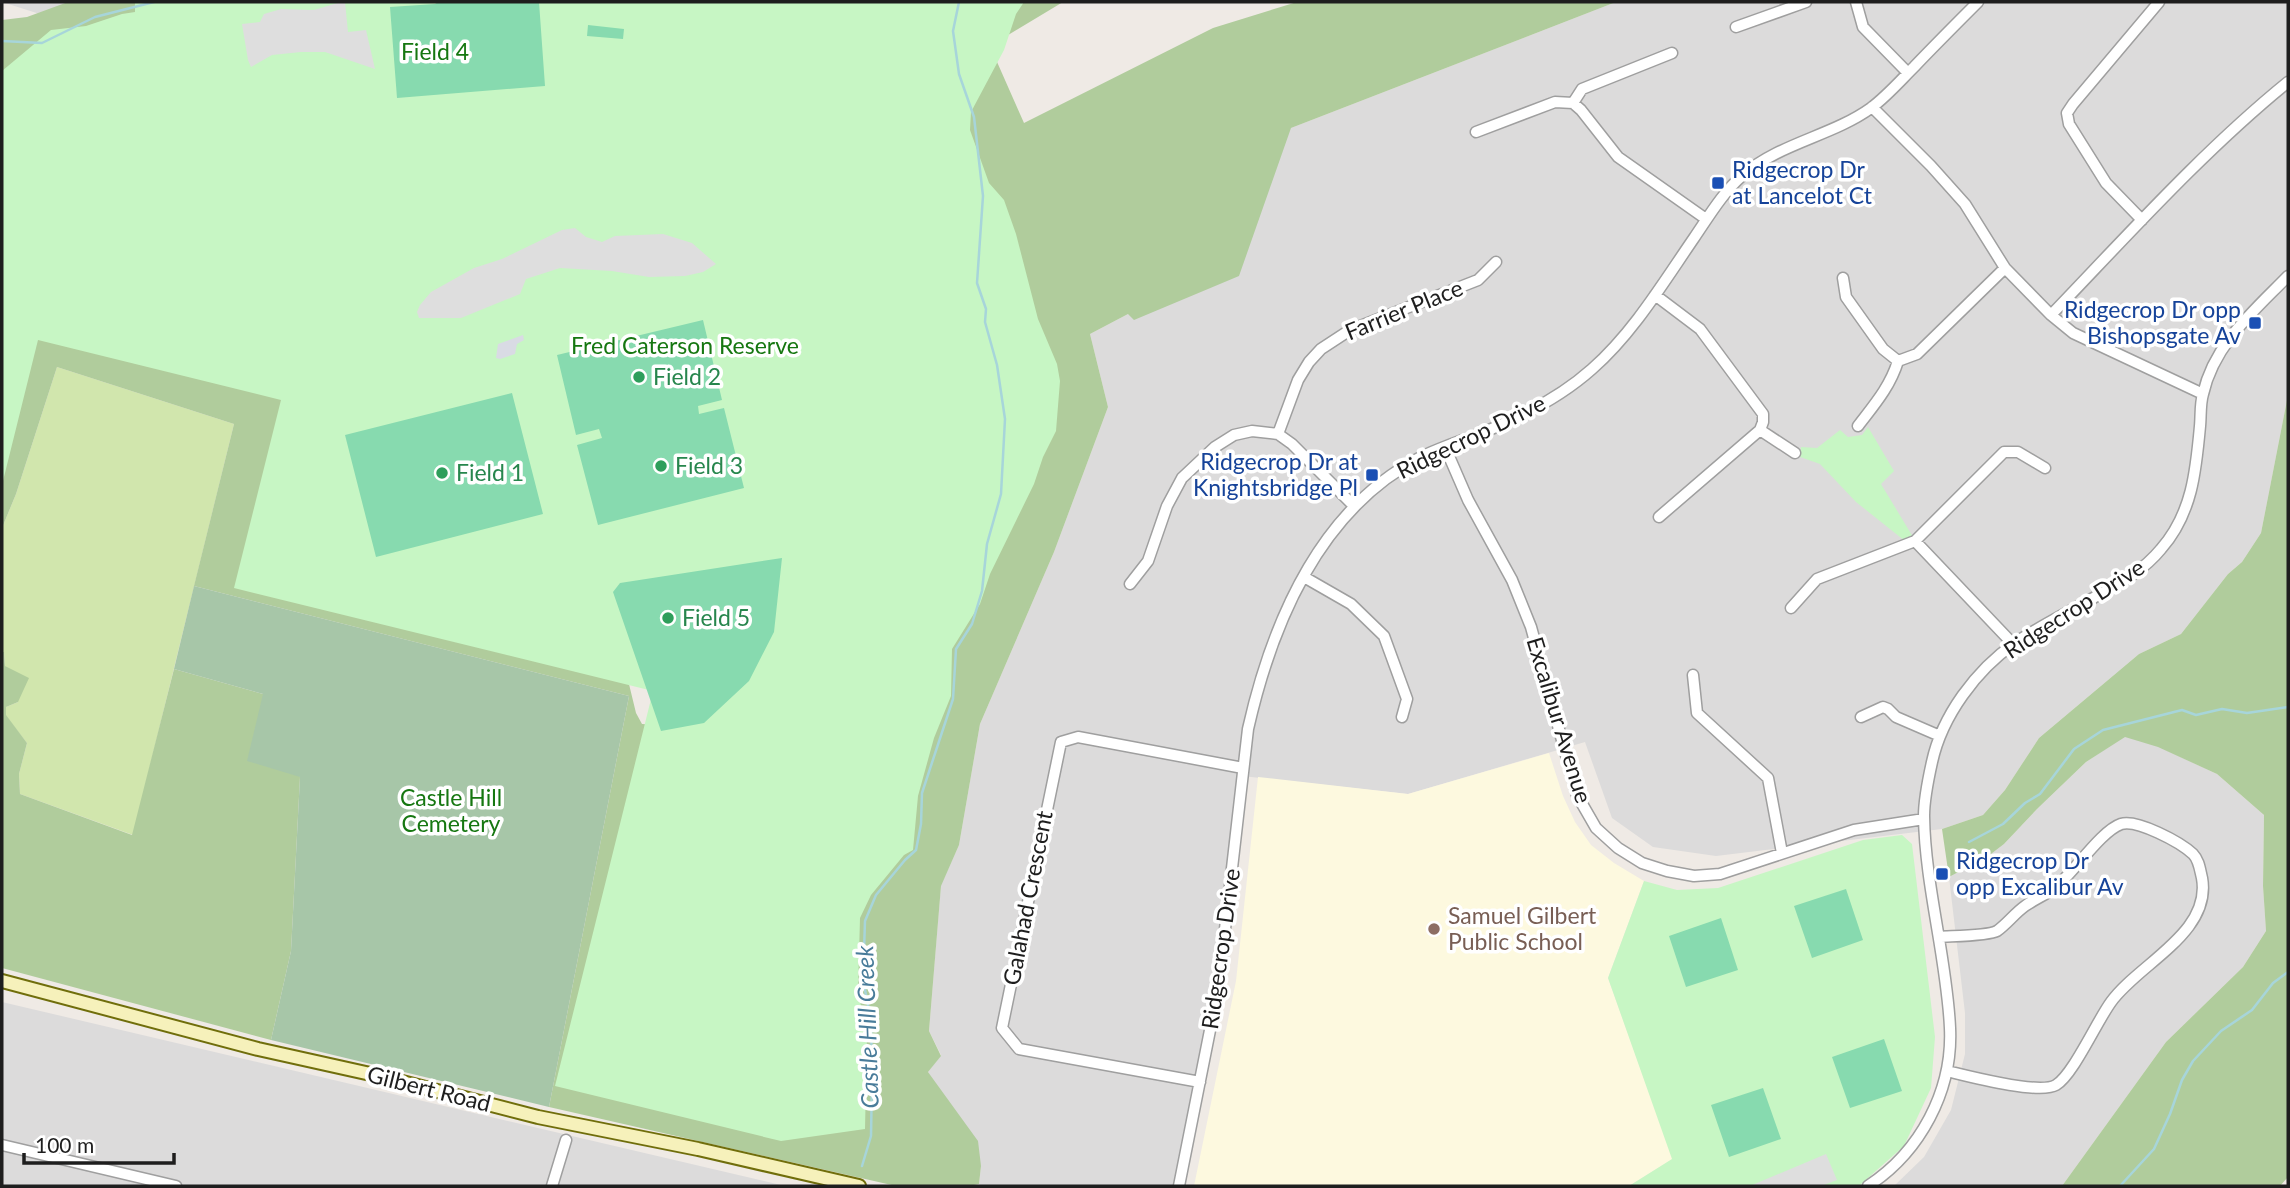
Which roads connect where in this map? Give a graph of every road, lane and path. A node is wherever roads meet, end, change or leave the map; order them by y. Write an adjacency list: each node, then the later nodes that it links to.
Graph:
1 (1806, 2): 5 (street)
2 (1856, 2): 7 (street)
3 (1978, 2): 7 (street, Ridgecrop Drive)
4 (2159, 2): 13 (street)
5 (1736, 27)
6 (1672, 53): 9 (street)
7 (1908, 73): 10 (street, Ridgecrop Drive)
8 (2288, 82): 13 (street)
9 (1573, 103): 11 (street); 12 (street)
10 (1872, 107): 12 (street, Ridgecrop Drive); 15 (street)
11 (1476, 132)
12 (1706, 219): 18 (street, Ridgecrop Drive)
13 (2142, 220): 19 (street)
14 (1496, 262): 24 (street, Farrier Place)
15 (2005, 268): 19 (street); 20 (street)
16 (2288, 276): 21 (street, Ridgecrop Drive)
17 (1843, 278): 20 (street)
18 (1655, 295): 23 (street); 25 (street, Ridgecrop Drive)
19 (2051, 315): 21 (street)
20 (1898, 361): 22 (street)
21 (2203, 394): 34 (street, Ridgecrop Drive)
22 (1858, 426)
23 (1760, 430): 26 (street); 29 (street)
24 (1278, 435): 28 (street); 32 (street)
25 (1445, 447): 28 (street, Ridgecrop Drive); 41 (street, Excalibur Avenue)
26 (1795, 453)
27 (2045, 468): 30 (street)
28 (1354, 506): 31 (street, Ridgecrop Drive)
29 (1659, 517)
30 (1915, 541): 33 (street); 34 (street)
31 (1304, 577): 36 (street); 39 (street, Ridgecrop Drive)
32 (1130, 584)
33 (1791, 608)
34 (2013, 644): 38 (street, Ridgecrop Drive)
35 (1693, 675): 41 (street)
36 (1402, 717)
37 (1861, 717): 38 (street)
38 (1940, 736): 40 (street, Ridgecrop Drive)
39 (1243, 768): 45 (street, Ridgecrop Drive); 45 (street, Galahad Crescent)
40 (1924, 819): 41 (street, Excalibur Avenue); 42 (street, Ridgecrop Drive)
41 (1782, 853)
42 (1939, 937): 44 (street, Ridgecrop Drive); 44 (street)
43 (2, 981): 51 (main road, Gilbert Road)
44 (1947, 1071): 53 (street, Ridgecrop Drive)
45 (1200, 1082): 52 (street, Ridgecrop Drive)
46 (566, 1140): 50 (street)
47 (2, 1144): 48 (street)
48 (159, 1184): 49 (street)
49 (176, 1186)
50 (552, 1186)
51 (859, 1186)
52 (1179, 1186)
53 (1868, 1186)

